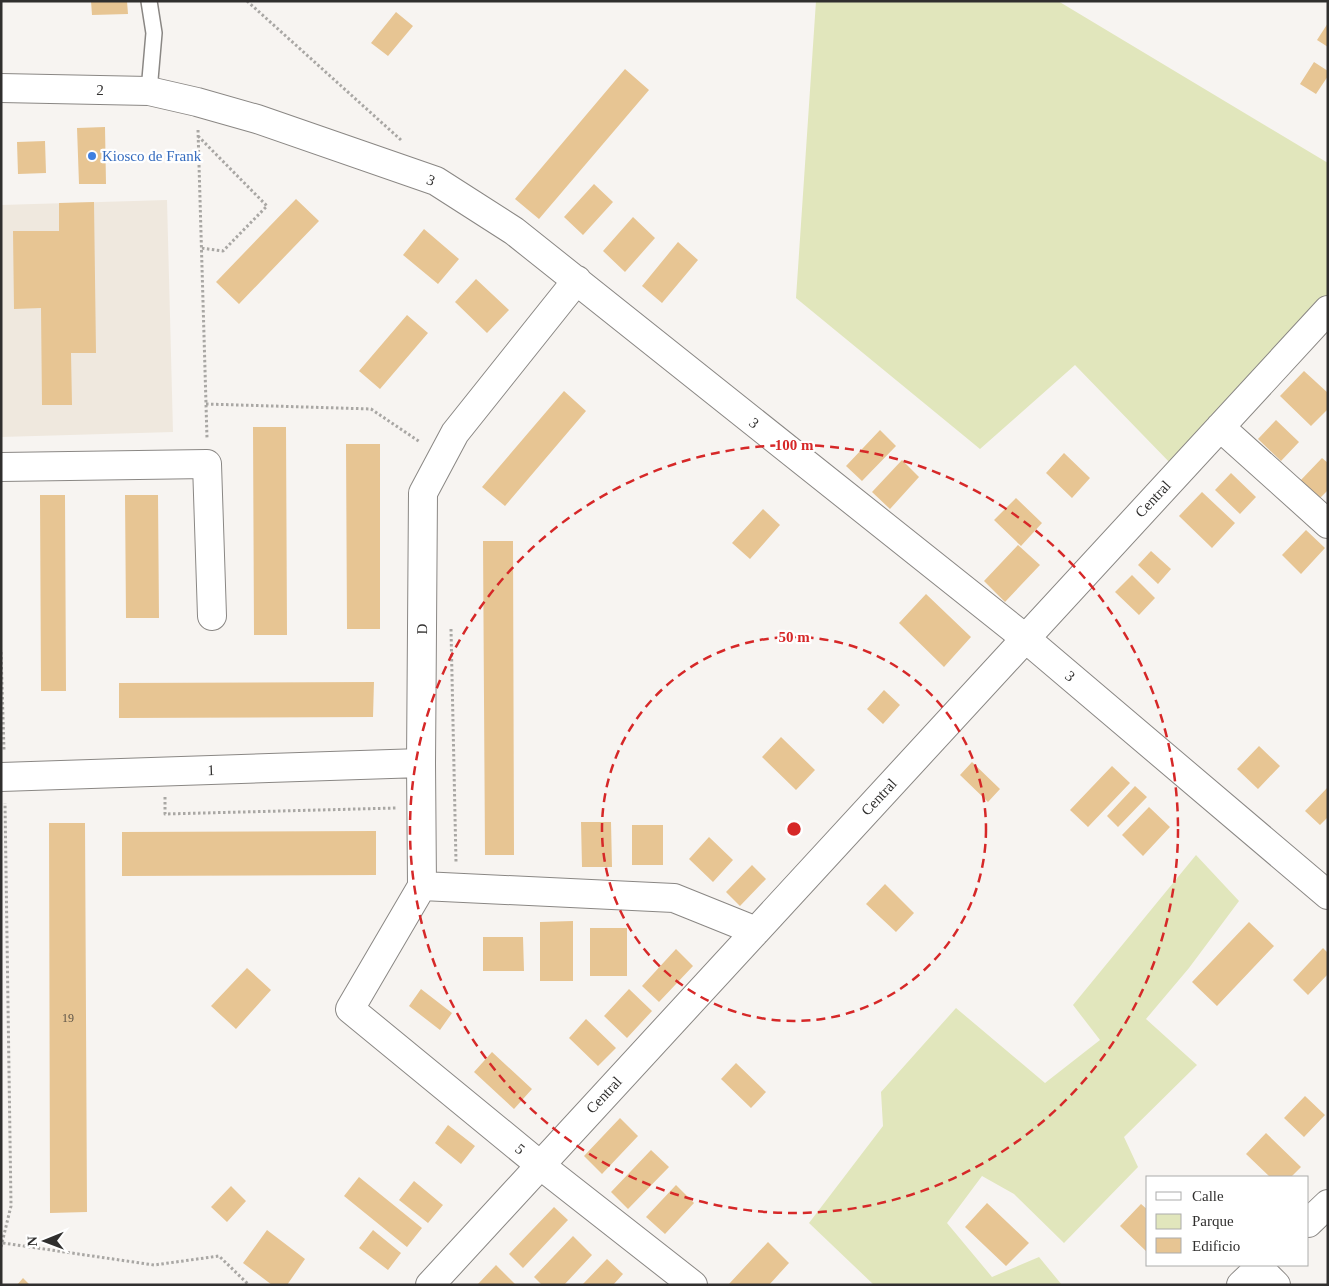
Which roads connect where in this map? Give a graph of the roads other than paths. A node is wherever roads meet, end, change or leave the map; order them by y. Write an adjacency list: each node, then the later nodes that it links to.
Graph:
1 (149, 1): 3 (lane)
2 (1, 88): 3 (street, 2)
3 (149, 90): 4 (street, 2)
4 (197, 102): 5 (street, 3)
5 (576, 280): 11 (street, 3); 12 (street, D)
6 (1328, 310): 7 (street, Central)
7 (1220, 427): 9 (street); 11 (street, Central)
8 (1, 467): 10 (street)
9 (1328, 524)
10 (212, 616)
11 (1025, 638): 15 (street, 3); 16 (street, Central)
12 (421, 763): 13 (street, 1); 14 (street, D)
13 (2, 776)
14 (422, 886): 16 (street); 17 (street, 5)
15 (1328, 895)
16 (756, 930): 17 (street, Central)
17 (540, 1165): 20 (street, Central); 21 (street, 5)
18 (1328, 1204): 19 (street)
19 (1309, 1222)
20 (430, 1285)
21 (693, 1285)

